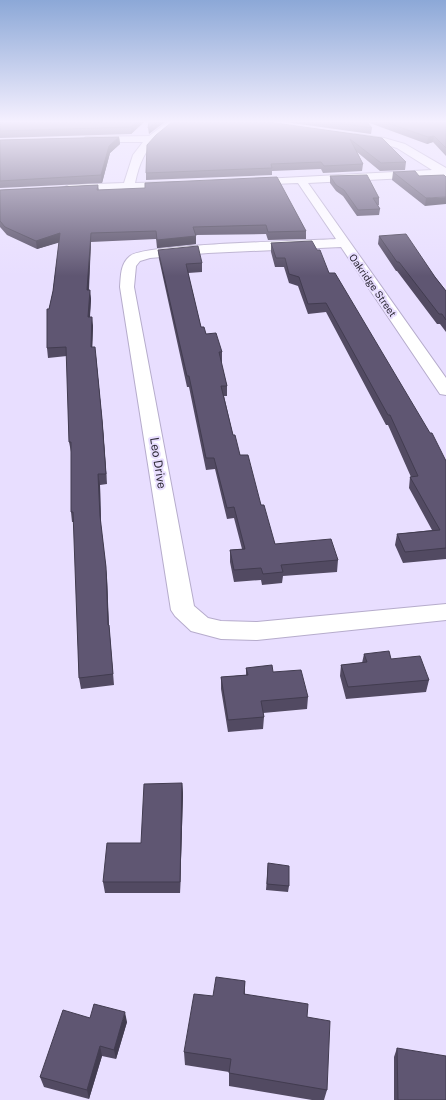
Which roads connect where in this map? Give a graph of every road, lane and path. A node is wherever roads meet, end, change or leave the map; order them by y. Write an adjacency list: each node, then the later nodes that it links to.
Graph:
1 (131, 173): 6 (street)
2 (439, 173): 3 (street)
3 (301, 180): 4 (street); 8 (street, Oakridge Street)
4 (235, 182)
5 (188, 184): 6 (street)
6 (130, 186): 7 (street)
7 (54, 189)
8 (343, 243): 9 (street, Oakridge Street); 10 (street, Leo Drive)
9 (446, 390)
10 (446, 612)

